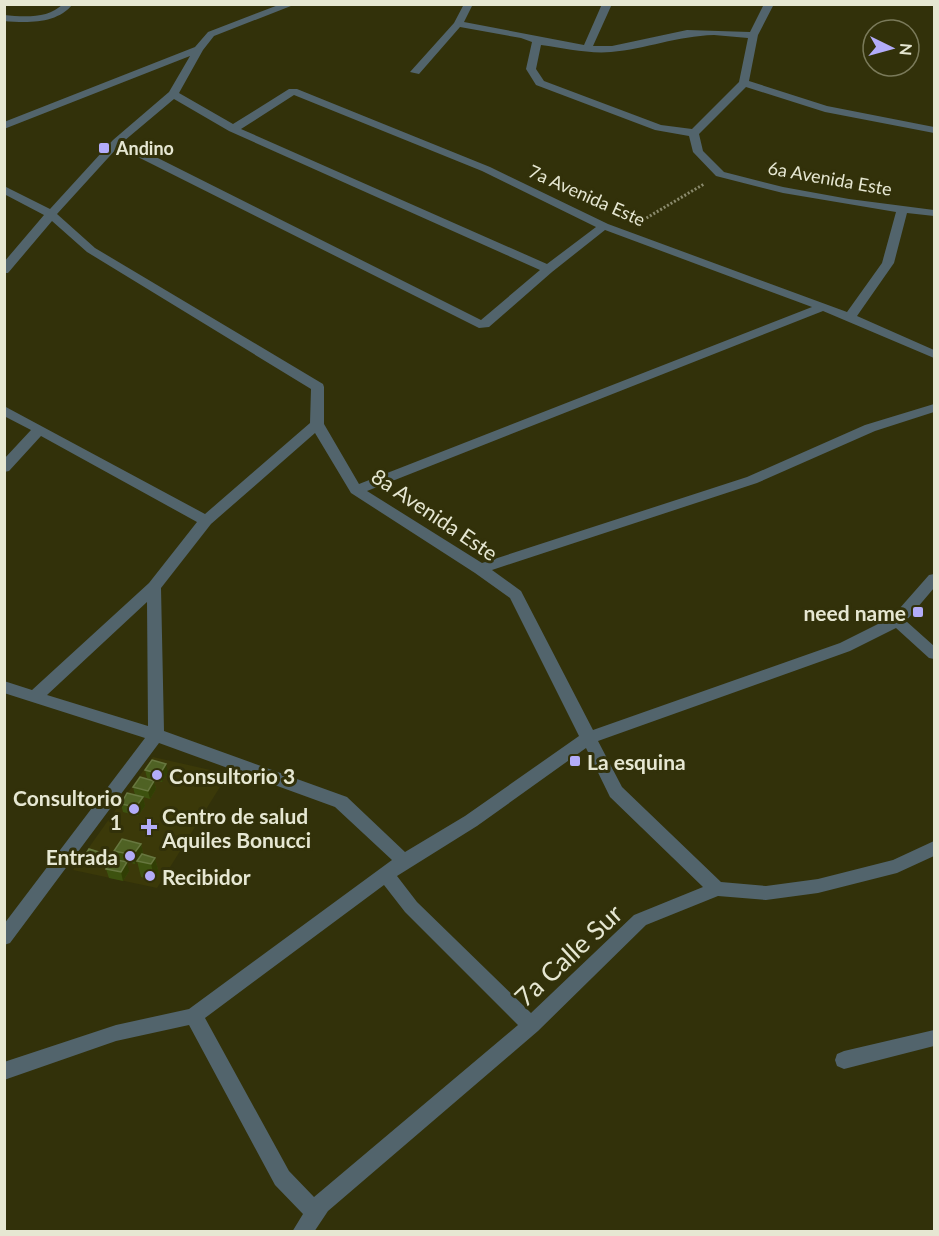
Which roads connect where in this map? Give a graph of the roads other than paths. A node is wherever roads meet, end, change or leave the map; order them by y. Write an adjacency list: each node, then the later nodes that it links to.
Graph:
1 (69, 4): 6 (street)
2 (292, 4): 10 (street)
3 (469, 4): 7 (street)
4 (607, 4): 11 (street)
5 (769, 4): 8 (street)
6 (4, 18)
7 (458, 24): 9 (street); 12 (street)
8 (753, 35): 11 (street); 13 (street)
9 (537, 41): 11 (street); 18 (street)
10 (199, 49): 14 (street); 15 (street)
11 (587, 49)
12 (415, 72)
13 (744, 83): 17 (street); 18 (street)
14 (173, 94): 16 (street); 19 (street)
15 (4, 126)
16 (233, 129): 24 (street, 7a Avenida Este); 25 (street)
17 (934, 130)
18 (694, 133): 21 (street, 6a Avenida Este)
19 (117, 142): 23 (street); 25 (street)
20 (4, 189): 23 (street)
21 (903, 208): 22 (street, 6a Avenida Este); 28 (street)
22 (934, 213)
23 (51, 214): 26 (street); 32 (street)
24 (604, 226): 25 (street); 27 (street, 7a Avenida Este)
25 (548, 269)
26 (4, 270)
27 (821, 308): 28 (street, 7a Avenida Este); 35 (street)
28 (850, 316): 29 (street, 7a Avenida Este)
29 (934, 354)
30 (934, 408): 37 (street)
31 (4, 410): 33 (street)
32 (317, 424): 35 (street, 8a Avenida Este); 36 (street)
33 (40, 429): 34 (street); 36 (street)
34 (4, 468)
35 (356, 490): 37 (street, 8a Avenida Este)
36 (206, 521): 39 (street)
37 (480, 569): 45 (street, 8a Avenida Este)
38 (934, 579): 40 (street)
39 (154, 587): 43 (street); 44 (street)
40 (897, 621): 41 (street); 45 (street)
41 (934, 654)
42 (4, 687): 43 (street)
43 (36, 696): 44 (street)
44 (156, 735): 47 (street); 50 (street)
45 (588, 738): 47 (street); 49 (street, 8a Avenida Este)
46 (934, 848): 49 (street, 7a Calle Sur)
47 (404, 861): 48 (street)
48 (386, 874): 51 (street); 52 (street)
49 (717, 889): 52 (street, 7a Calle Sur)
50 (4, 938)
51 (194, 1016): 55 (street); 56 (street)
52 (531, 1025): 56 (street, 7a Calle Sur)
53 (934, 1038): 54 (street)
54 (844, 1060)
55 (4, 1071)
56 (315, 1212): 57 (street, 7a Calle Sur)
57 (302, 1232)

